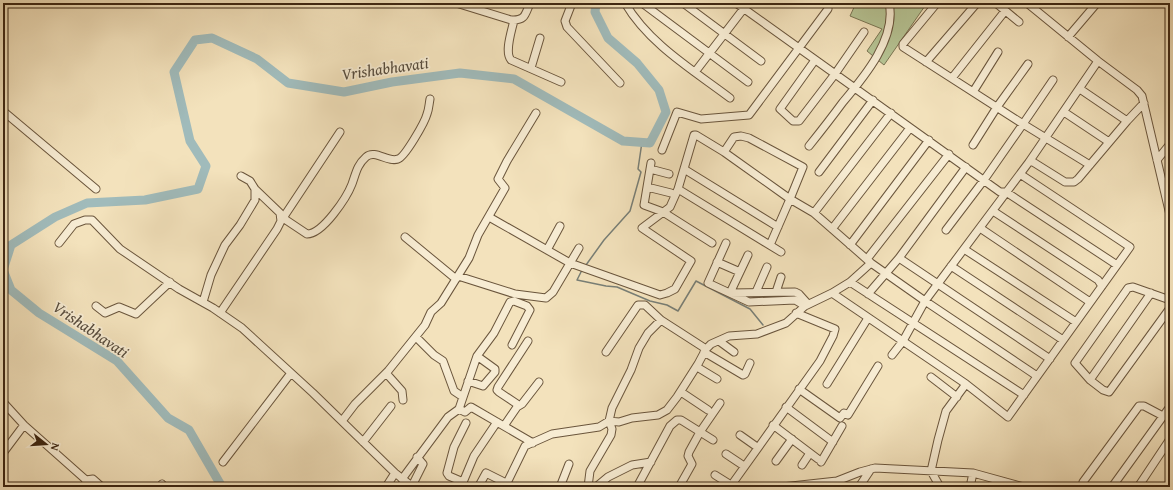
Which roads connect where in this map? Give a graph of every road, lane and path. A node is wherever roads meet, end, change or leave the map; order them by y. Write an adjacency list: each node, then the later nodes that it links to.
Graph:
1 (440, 3): 2 (street)
2 (452, 3): 18 (street)
3 (530, 3): 18 (street)
4 (572, 3): 39 (street)
5 (625, 3): 33 (street)
6 (642, 3): 26 (street)
7 (683, 3): 21 (street)
8 (736, 3): 15 (street)
9 (889, 3): 40 (street)
10 (937, 3): 30 (street)
11 (976, 3): 30 (street)
12 (996, 3): 17 (street)
13 (1027, 3): 22 (street)
14 (1097, 3): 22 (street)
15 (746, 6): 21 (street); 24 (street)
16 (828, 9): 24 (street)
17 (1005, 11): 19 (street); 35 (street)
18 (514, 20): 32 (street)
19 (1019, 22)
20 (864, 32): 34 (street)
21 (724, 34): 26 (street); 28 (street)
22 (1068, 37): 29 (street)
23 (540, 38): 32 (street)
24 (798, 49): 27 (street); 62 (street)
25 (998, 52): 42 (street)
26 (710, 54): 33 (street); 38 (street)
27 (815, 60): 34 (street); 34 (street)
28 (761, 61)
29 (1098, 61): 41 (street); 46 (street)
30 (926, 62): 35 (street)
31 (1028, 64): 47 (street)
32 (531, 68): 37 (street)
33 (695, 72): 43 (street)
34 (835, 74): 40 (street)
35 (952, 78): 42 (street)
36 (1053, 80): 53 (street)
37 (561, 82)
38 (748, 82)
39 (620, 83)
40 (855, 87): 45 (street); 61 (street)
41 (1080, 90): 49 (street); 52 (street)
42 (973, 92): 47 (street)
43 (730, 98)
44 (430, 99): 87 (street)
45 (873, 100): 51 (street); 70 (street)
46 (1144, 103): 52 (street); 65 (street)
47 (997, 107): 53 (street); 60 (street)
48 (3, 111): 76 (street)
49 (1064, 112): 56 (street); 58 (street)
50 (536, 113): 86 (street)
51 (890, 113): 54 (street); 84 (street)
52 (1127, 121): 58 (street)
53 (1023, 124): 56 (street); 74 (street)
54 (910, 128): 57 (street); 91 (street)
55 (340, 132): 87 (street)
56 (1046, 138): 66 (street); 67 (street)
57 (929, 140): 64 (street); 98 (street)
58 (1109, 142): 67 (street)
59 (1170, 144): 65 (street)
60 (973, 145)
61 (809, 146)
62 (662, 150)
63 (724, 152): 69 (street); 81 (street); 81 (street)
64 (949, 154): 68 (street); 105 (street)
65 (1157, 160): 85 (street)
66 (1029, 162): 67 (street); 72 (street)
67 (1090, 165)
68 (966, 167): 74 (street); 104 (street)
69 (684, 169): 78 (street); 89 (street)
70 (819, 172)
71 (669, 174): 75 (street)
72 (1020, 174): 79 (street); 108 (street)
73 (241, 176): 77 (street)
74 (984, 180): 79 (street); 92 (street)
75 (647, 187): 80 (street); 83 (street)
76 (96, 189)
77 (255, 189): 87 (street); 127 (street)
78 (678, 189): 83 (street); 97 (street)
79 (1006, 192): 82 (street); 108 (street)
80 (671, 193)
81 (790, 199): 84 (street); 89 (street)
82 (993, 211): 90 (street); 118 (street)
83 (663, 212): 95 (street); 107 (street)
84 (814, 213): 91 (street)
85 (1170, 215)
86 (489, 217): 101 (street); 114 (street)
87 (282, 219): 132 (street)
88 (560, 226): 101 (street)
89 (778, 227): 97 (street)
90 (980, 228): 100 (street); 128 (street)
91 (832, 229): 98 (street)
92 (946, 230)
93 (405, 238): 114 (street)
94 (59, 243): 115 (street)
95 (712, 243)
96 (726, 243): 106 (street)
97 (770, 245): 102 (street)
98 (850, 245): 105 (street)
99 (579, 248): 107 (street)
100 (964, 248): 109 (street); 137 (street)
101 (547, 250): 107 (street)
102 (781, 252)
103 (748, 255): 111 (street)
104 (899, 258): 112 (street); 117 (street)
105 (869, 261): 112 (street); 116 (street)
106 (717, 262): 111 (street); 121 (street)
107 (570, 264): 114 (street)
108 (1117, 265): 118 (street)
109 (951, 266): 117 (street); 140 (street)
110 (767, 267): 119 (street)
111 (740, 272): 121 (street)
112 (886, 273): 124 (street); 126 (street)
113 (781, 277): 120 (street)
114 (457, 278): 138 (street)
115 (170, 282): 127 (street); 130 (street)
116 (850, 282): 122 (street); 124 (street)
117 (938, 284): 126 (street); 149 (street)
118 (1102, 286): 128 (street)
119 (756, 292): 120 (street); 121 (street)
120 (776, 292): 129 (street)
121 (730, 293): 129 (street)
122 (832, 293): 129 (street); 134 (street)
123 (1151, 293): 125 (street); 158 (street); 158 (street)
124 (868, 294): 136 (street)
125 (1170, 300)
126 (925, 301): 136 (street); 155 (street)
127 (203, 302): 132 (street)
128 (1090, 302): 137 (street)
129 (807, 305): 133 (street)
130 (96, 306)
131 (1170, 308): 158 (street)
132 (220, 313): 154 (street)
133 (796, 313): 139 (street); 163 (street)
134 (868, 318): 142 (street); 161 (street)
135 (661, 320): 144 (street); 145 (street); 179 (street)
136 (912, 322): 142 (street); 165 (street)
137 (1076, 322): 140 (street)
138 (416, 337): 153 (street); 166 (street)
139 (719, 340): 144 (street); 146 (street)
140 (1063, 340): 149 (street)
141 (528, 341): 172 (street)
142 (903, 341): 147 (street); 162 (street)
143 (512, 345): 148 (street)
144 (705, 350): 150 (street); 152 (street)
145 (606, 352)
146 (734, 352)
147 (892, 355)
148 (477, 356): 159 (street); 159 (street)
149 (1050, 359): 155 (street)
150 (750, 364)
151 (878, 366): 163 (street)
152 (697, 367): 157 (street); 164 (street)
153 (386, 372): 168 (street); 178 (street)
154 (291, 373): 178 (street); 199 (street)
155 (1037, 376): 165 (street)
156 (931, 377): 167 (street)
157 (717, 380)
158 (1090, 380)
159 (468, 381): 166 (street)
160 (539, 382): 172 (street)
161 (827, 384)
162 (966, 384): 165 (street); 167 (street)
163 (799, 389): 173 (street)
164 (681, 392): 176 (street); 179 (street)
165 (1024, 395)
166 (463, 397): 175 (street)
167 (957, 397): 205 (street)
168 (403, 400)
169 (3, 402): 182 (street)
170 (720, 403): 185 (street)
171 (391, 406): 190 (street)
172 (517, 407): 181 (street)
173 (786, 407): 183 (street); 191 (street)
174 (1169, 408): 177 (street)
175 (459, 409): 181 (street); 197 (street)
176 (708, 410)
177 (1163, 416): 210 (street); 231 (street)
178 (342, 421): 190 (street)
179 (609, 421): 192 (street); 222 (street)
180 (466, 423): 213 (street)
181 (500, 424): 192 (street); 213 (street)
182 (24, 425): 194 (street); 212 (street)
183 (773, 425): 187 (street); 193 (street)
184 (842, 426): 191 (street)
185 (700, 432): 189 (street); 200 (street); 225 (street)
186 (740, 435): 193 (street)
187 (792, 439): 195 (street); 198 (street)
188 (1170, 439): 232 (street)
189 (713, 440)
190 (363, 442): 206 (street)
191 (833, 442): 195 (street)
192 (533, 443): 216 (street)
193 (757, 447): 203 (street)
194 (3, 453)
195 (810, 453): 202 (street)
196 (726, 454): 203 (street)
197 (417, 458): 209 (street); 220 (street)
198 (776, 461)
199 (223, 462)
200 (651, 462): 223 (street); 224 (street)
201 (569, 464): 221 (street)
202 (802, 465)
203 (744, 466): 217 (street)
204 (871, 469): 205 (street); 215 (street); 227 (street)
205 (931, 471): 207 (street); 228 (street)
206 (395, 473): 209 (street); 219 (street)
207 (973, 473): 211 (street); 229 (street)
208 (715, 475): 217 (street)
209 (402, 479): 220 (street)
210 (1083, 482)
211 (995, 483): 230 (street)
212 (85, 484): 218 (street)
213 (462, 484)
214 (480, 484): 216 (street)
215 (835, 484): 226 (street)
216 (506, 485)
217 (730, 486)
218 (102, 487)
219 (386, 487)
220 (412, 487)
221 (560, 487)
222 (588, 487)
223 (596, 487)
224 (637, 487)
225 (678, 487)
226 (782, 487)
227 (859, 487)
228 (940, 487)
229 (970, 487)
230 (1022, 487)
231 (1112, 487)
232 (1138, 487)

